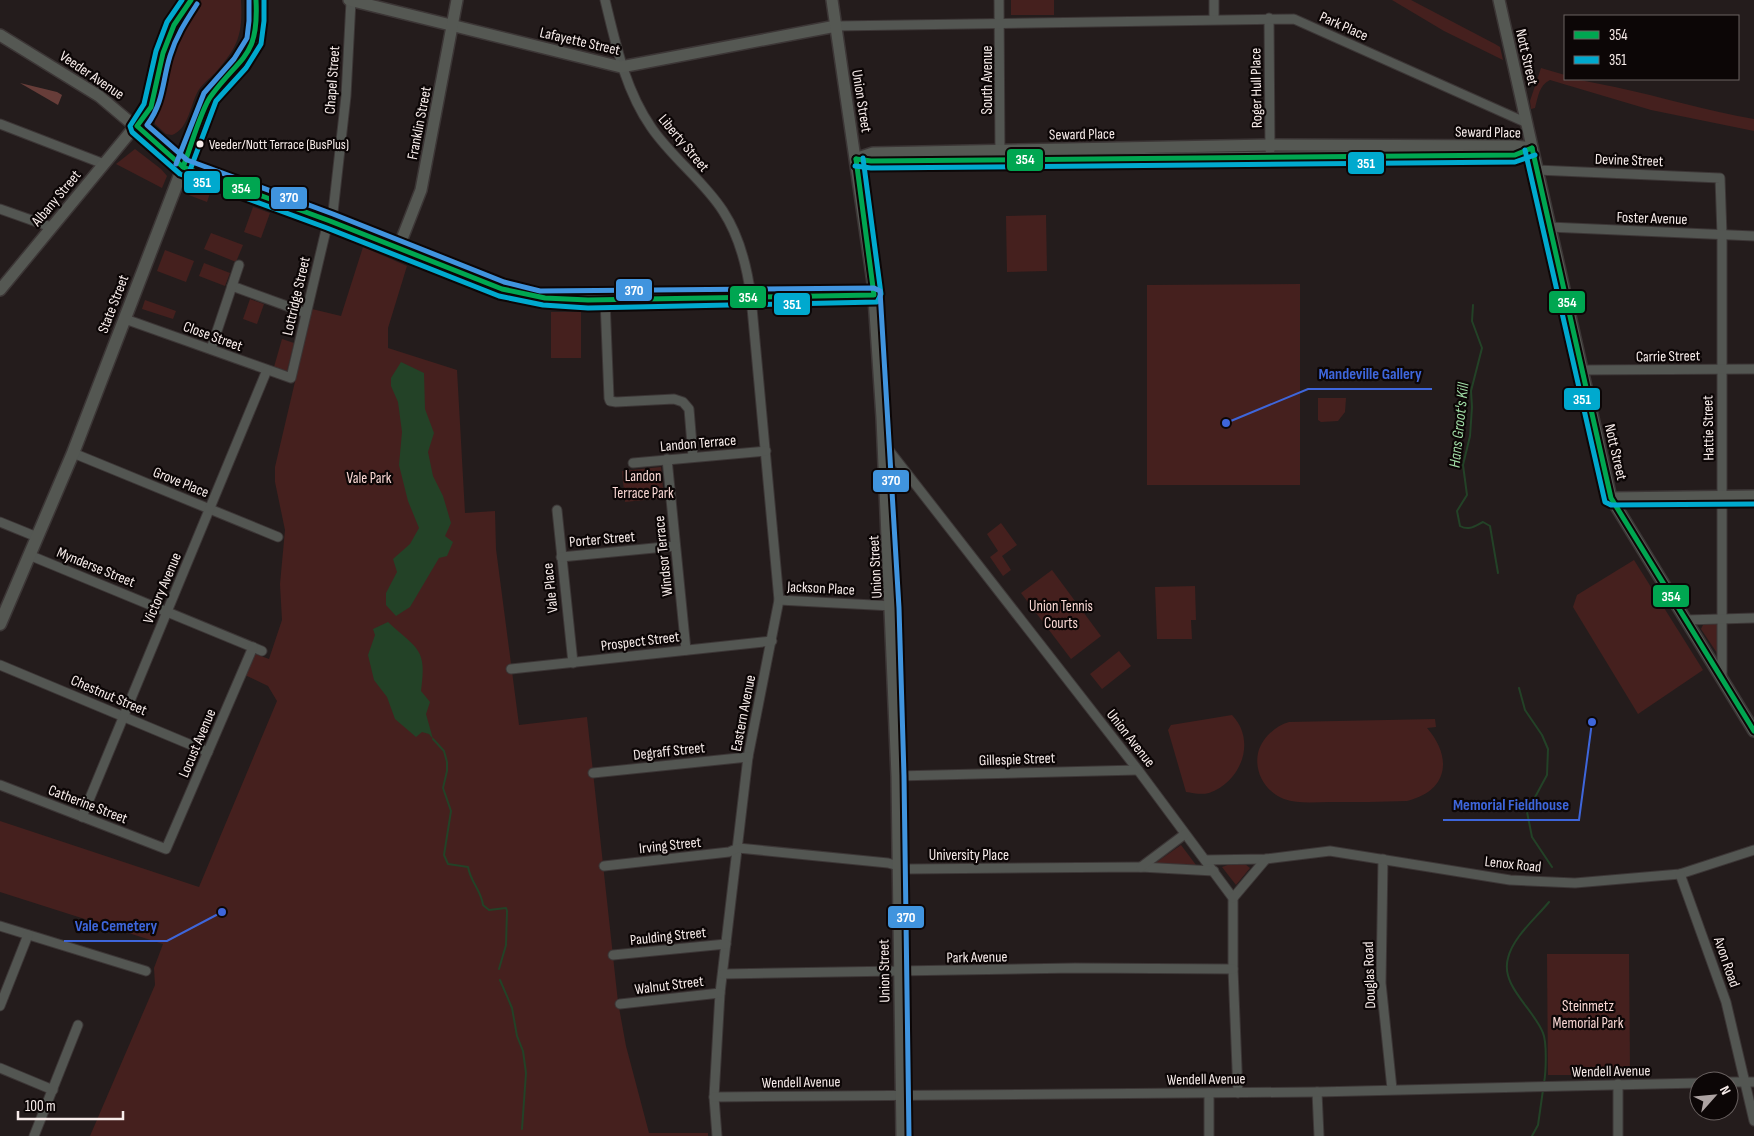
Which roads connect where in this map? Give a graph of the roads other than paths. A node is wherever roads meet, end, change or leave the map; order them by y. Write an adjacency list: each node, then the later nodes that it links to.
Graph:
1 (191, 0): 19 (street)
2 (256, 0): 26 (main road, State Street)
3 (350, 0): 13 (street, Lafayette Street); 30 (street, Chapel Street)
4 (457, 0): 13 (street, Franklin Street)
5 (605, 0): 16 (street, Liberty Street)
6 (832, 0): 14 (street, Union Street)
7 (999, 0): 12 (street, South Avenue)
8 (1214, 0): 11 (street)
9 (1499, 0): 17 (street, Nott Street)
10 (1269, 18): 11 (street, Park Place); 17 (street, Park Place); 20 (street, Roger Hull Place)
11 (1214, 19): 12 (street, Park Place)
12 (1000, 23): 14 (street, Park Place); 22 (street, South Avenue)
13 (452, 26): 16 (street, Lafayette Street); 35 (street, Franklin Street)
14 (836, 26): 16 (street, Lafayette Street); 24 (street, Union Street)
15 (0, 35): 19 (street, Veeder Avenue)
16 (621, 67): 40 (street, Liberty Street)
17 (1527, 123): 21 (street, Nott Street)
18 (0, 124): 25 (street)
19 (137, 126): 25 (street, Albany Street); 26 (street, Veeder Avenue)
20 (1270, 145): 21 (street, Seward Place); 22 (street, Seward Place); 23 (street, Roger Hull Place)
21 (1532, 148): 23 (street, Seward Place); 27 (street, Nott Street)
22 (1000, 155): 23 (street, Seward Place); 24 (street, Seward Place)
23 (1270, 157)
24 (856, 159): 39 (street, Union Street)
25 (104, 164): 32 (street, Albany Street)
26 (183, 167): 30 (street); 43 (main road, State Street)
27 (1537, 170): 28 (street, Devine Street); 31 (street, Nott Street)
28 (1720, 178): 33 (street, Hattie Street)
29 (0, 209): 32 (street)
30 (330, 221): 35 (street); 42 (street, Lottridge Street)
31 (1549, 227): 33 (street, Foster Avenue); 48 (street, Nott Street)
32 (51, 228): 38 (street, Albany Street)
33 (1722, 235): 34 (street, Foster Avenue); 45 (street, Hattie Street)
34 (1754, 236)
35 (398, 249): 41 (street)
36 (239, 265): 37 (street)
37 (232, 286): 42 (street); 44 (street)
38 (1, 288)
39 (874, 294): 40 (street); 50 (street, Union Street)
40 (751, 296): 41 (street); 51 (street, Eastern Avenue)
41 (605, 300): 53 (street)
42 (306, 313): 49 (street, Lottridge Street)
43 (125, 319): 44 (street, Close Street); 52 (main road, State Street)
44 (210, 350): 47 (street, Close Street)
45 (1721, 369): 46 (street, Carrie Street); 48 (street, Carrie Street); 56 (street, Hattie Street)
46 (1754, 369)
47 (267, 370): 49 (street, Close Street); 59 (street, Victory Avenue)
48 (1581, 370): 58 (street, Nott Street)
49 (291, 378)
50 (884, 444): 68 (street, Union Street); 86 (street, Union Avenue)
51 (766, 451): 53 (street, Landon Terrace); 67 (street, Eastern Avenue)
52 (73, 453): 59 (street, Grove Place); 63 (main road, State Street)
53 (693, 457): 54 (street, Landon Terrace)
54 (667, 459): 55 (street, Landon Terrace); 64 (street, Windsor Terrace)
55 (633, 463)
56 (1722, 496): 57 (street); 58 (street); 70 (street, Hattie Street)
57 (1754, 496)
58 (1611, 498): 72 (street, Nott Street)
59 (209, 509): 62 (street, Grove Place); 69 (street, Victory Avenue)
60 (557, 510): 66 (street, Vale Place)
61 (0, 522): 63 (street)
62 (278, 537)
63 (37, 538): 65 (main road, State Street)
64 (675, 546): 66 (street, Porter Street); 76 (street, Windsor Terrace)
65 (29, 555): 69 (street, Mynderse Street); 73 (main road, State Street)
66 (561, 557): 78 (street, Vale Place)
67 (779, 600): 68 (street, Jackson Place); 74 (street, Eastern Avenue)
68 (892, 606): 88 (street, Union Street)
69 (167, 611): 75 (street, Mynderse Street); 82 (street, Victory Avenue)
70 (1723, 618): 71 (street); 72 (street); 81 (street, Hattie Street)
71 (1754, 618)
72 (1686, 620): 81 (street, Nott Street)
73 (0, 624)
74 (772, 641): 76 (street, Prospect Street); 85 (street, Eastern Avenue)
75 (253, 647): 77 (street, Mynderse Street); 84 (street, Locust Avenue)
76 (686, 650): 78 (street, Prospect Street)
77 (262, 651)
78 (573, 663): 80 (street, Prospect Street)
79 (0, 665): 82 (street, Chestnut Street)
80 (511, 669)
81 (1722, 678): 83 (street, Nott Street)
82 (123, 716): 84 (street, Chestnut Street); 90 (street, Victory Avenue)
83 (1754, 730)
84 (208, 752): 93 (street, Locust Avenue)
85 (748, 757): 87 (street, Degraff Street); 92 (street, Eastern Avenue)
86 (1138, 770): 88 (street, Gillespie Street); 91 (street, Union Avenue)
87 (593, 773)
88 (897, 776): 99 (street, Union Street)
89 (0, 785): 90 (street, Catherine Street)
90 (82, 817): 93 (street, Catherine Street)
91 (1185, 834): 97 (street, Union Avenue); 100 (street)
92 (738, 848): 98 (street, Irving Street); 99 (street, University Place); 106 (street, Eastern Avenue)
93 (166, 849)
94 (1754, 850): 102 (street, Lenox Road)
95 (1266, 858): 96 (street, Lenox Road); 97 (street, Lenox Road); 103 (street)
96 (1383, 859): 102 (street, Lenox Road); 120 (street, Douglas Road)
97 (1206, 860): 101 (street, Union Avenue)
98 (604, 866)
99 (898, 866): 100 (street, University Place); 110 (street, Union Street)
100 (1142, 867): 101 (street, University Place)
101 (1214, 871): 103 (street, Union Avenue)
102 (1680, 874): 117 (street, Avon Road)
103 (1233, 898): 108 (street)
104 (0, 926): 105 (street)
105 (28, 935): 109 (street); 114 (street)
106 (726, 944): 107 (street, Paulding Street); 111 (street, Eastern Avenue)
107 (613, 955)
108 (1233, 968): 110 (street, Park Avenue); 123 (street)
109 (146, 971)
110 (898, 972): 111 (street, Park Avenue); 125 (street, Union Street)
111 (723, 974): 112 (street, Eastern Avenue)
112 (720, 993): 113 (street, Walnut Street); 126 (street, Eastern Avenue)
113 (620, 1004)
114 (0, 1006)
115 (78, 1025): 121 (street)
116 (0, 1068): 121 (street)
117 (1750, 1082): 127 (street, Avon Road)
118 (1689, 1083): 119 (street, Wendell Avenue)
119 (1618, 1084): 120 (street, Wendell Avenue); 133 (street)
120 (1392, 1089): 122 (street, Wendell Avenue)
121 (53, 1090): 128 (street)
122 (1317, 1092): 123 (street, Wendell Avenue); 132 (street)
123 (1238, 1093): 124 (street, Wendell Avenue)
124 (1209, 1094): 125 (street, Wendell Avenue); 131 (street)
125 (902, 1095): 126 (street, Wendell Avenue); 130 (street, Union Street)
126 (714, 1097): 129 (street, Eastern Avenue)
127 (1754, 1120)
128 (34, 1136)
129 (717, 1136)
130 (902, 1136)
131 (1209, 1136)
132 (1319, 1136)
133 (1618, 1136)

